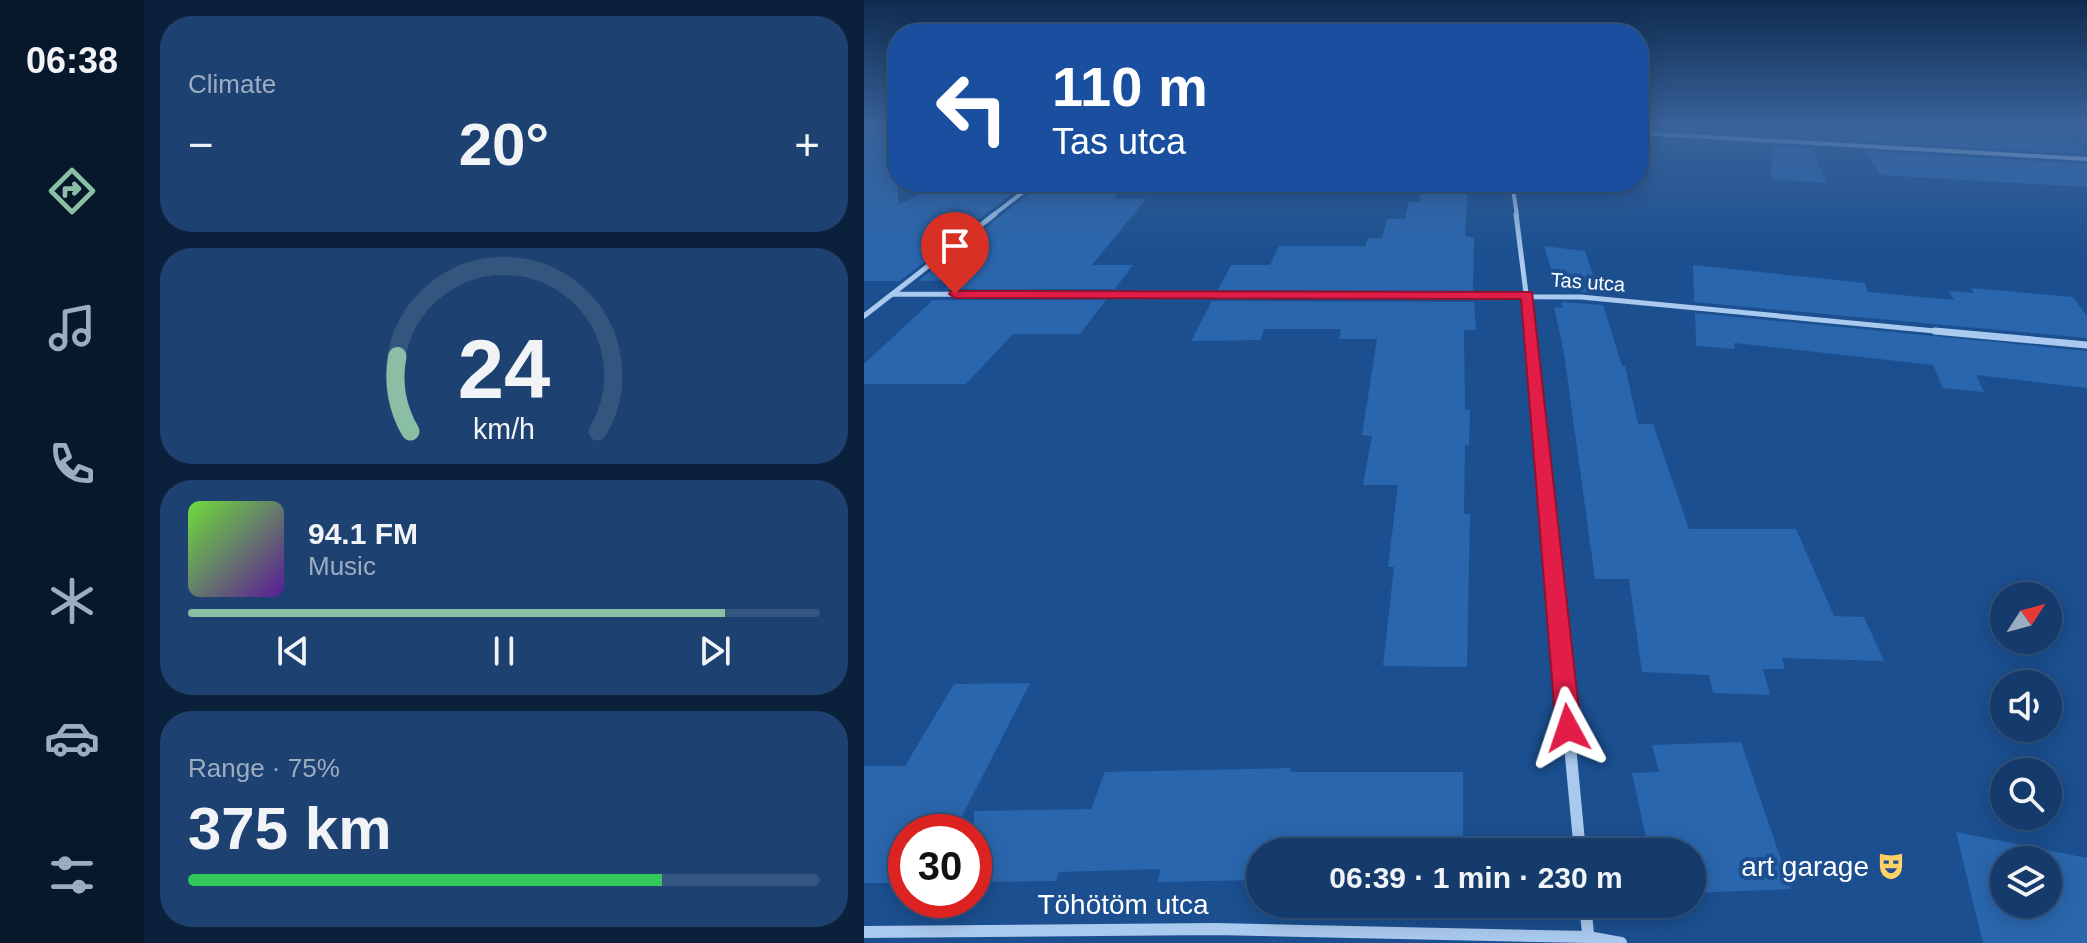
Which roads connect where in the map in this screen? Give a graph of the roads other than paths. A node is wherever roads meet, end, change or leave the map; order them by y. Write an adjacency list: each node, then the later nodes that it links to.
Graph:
1 (1023, 192): 3 (street)
2 (1513, 192): 4 (street)
3 (892, 294): 4 (street, Tas utca); 5 (street)
4 (1527, 295): 6 (street, Tas utca); 7 (street)
5 (864, 316)
6 (2087, 345)
7 (1579, 838)
8 (1587, 918): 10 (street)
9 (864, 932): 10 (street, Töhötöm utca)
10 (1589, 940): 11 (street, Töhötöm utca)
11 (1621, 943)

